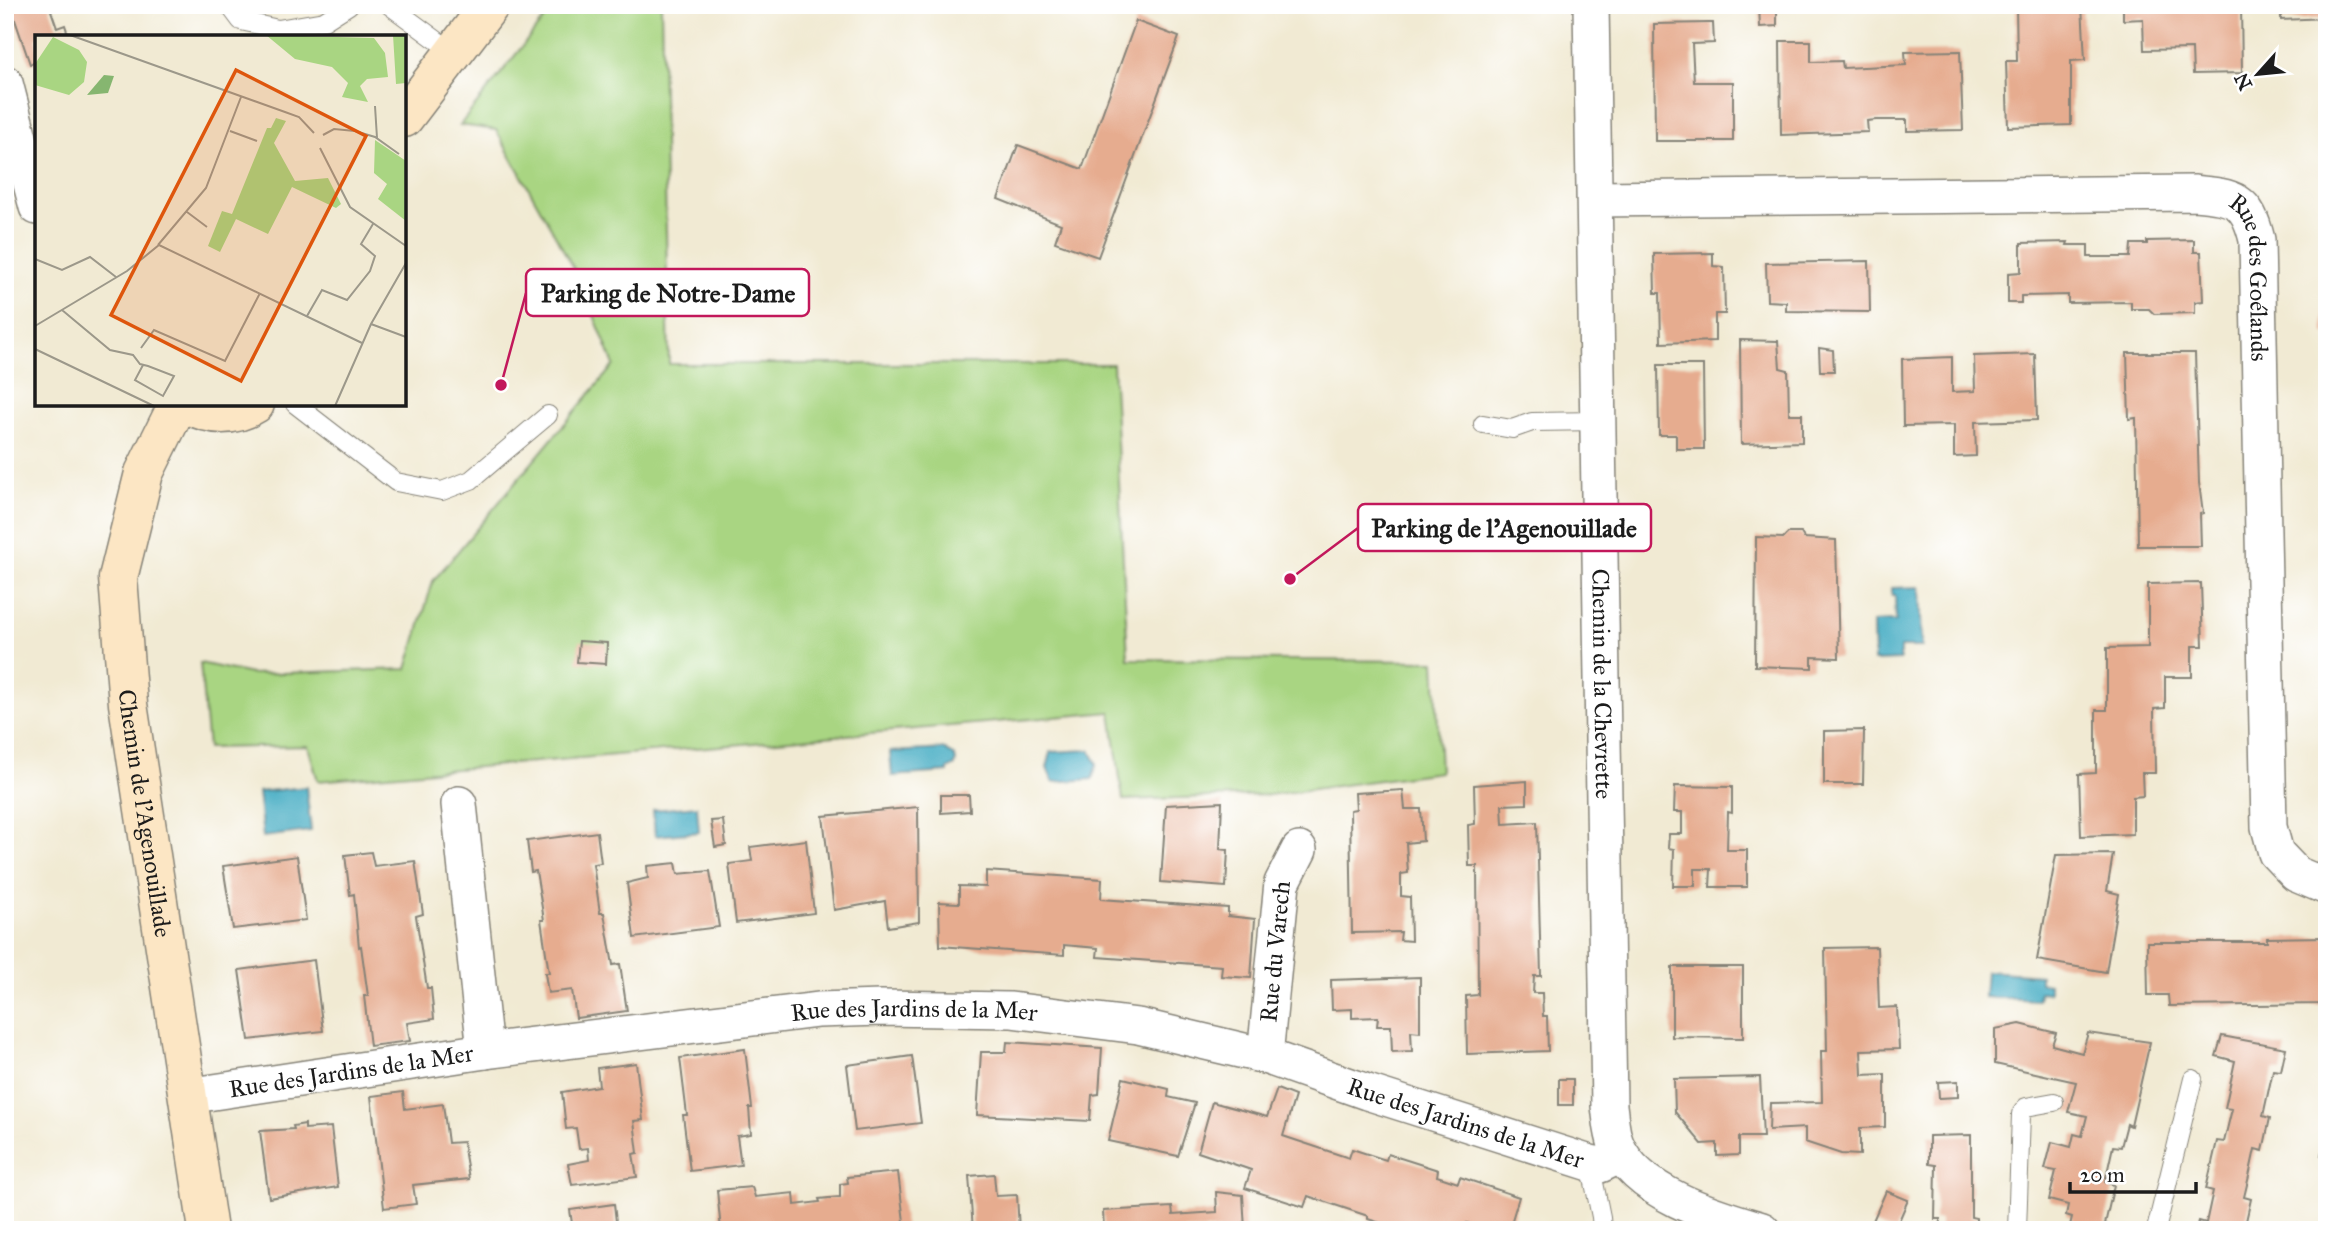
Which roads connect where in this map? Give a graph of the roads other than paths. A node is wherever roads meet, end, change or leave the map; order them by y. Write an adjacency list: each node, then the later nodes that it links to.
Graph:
1 (229, 5): 2 (lane)
2 (349, 5)
3 (389, 5): 6 (lane)
4 (490, 5): 6 (street)
5 (1591, 5): 10 (street, Chemin de la Chevrette)
6 (454, 53): 8 (street)
7 (5, 83): 9 (street)
8 (406, 115)
9 (35, 199)
10 (1595, 199): 16 (street, Chemin de la Chevrette); 20 (street, Rue des Goélands)
11 (177, 406): 24 (street, Chemin de l'Agenouillade)
12 (191, 406): 13 (street)
13 (252, 406)
14 (298, 406): 15 (lane)
15 (548, 415)
16 (1600, 421): 17 (lane); 26 (street, Chemin de la Chevrette)
17 (1483, 424)
18 (458, 804): 21 (street)
19 (1299, 850): 22 (street, Rue du Varech)
20 (2327, 887)
21 (485, 1051): 22 (street, Rue des Jardins de la Mer); 24 (street, Rue des Jardins de la Mer)
22 (1265, 1056): 26 (street, Rue des Jardins de la Mer)
23 (2193, 1079): 31 (lane)
24 (187, 1096): 27 (street, Chemin de l'Agenouillade)
25 (2054, 1102): 30 (lane)
26 (1606, 1159): 28 (lane); 29 (street, Chemin de la Chevrette)
27 (208, 1230)
28 (1602, 1230)
29 (1762, 1230)
30 (2017, 1230)
31 (2156, 1230)

